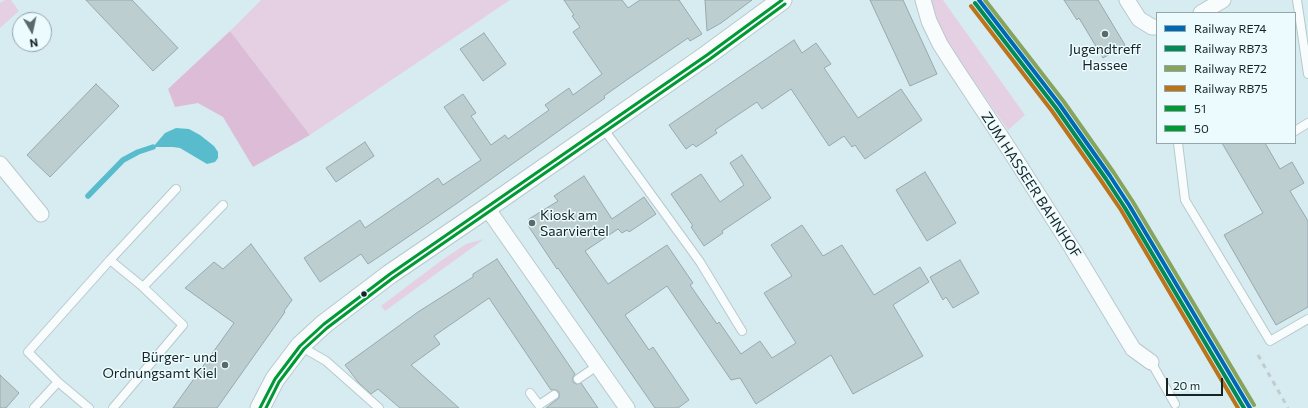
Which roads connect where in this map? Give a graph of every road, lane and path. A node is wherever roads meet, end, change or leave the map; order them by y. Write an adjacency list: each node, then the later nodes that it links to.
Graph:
1 (922, 0): 23 (street, ZUM HASSEER BAHNHOF)
2 (1127, 0): 7 (street)
3 (1223, 0): 6 (street)
4 (1297, 0): 8 (lane)
5 (778, 1): 10 (street)
6 (1205, 12)
7 (1156, 27)
8 (1308, 74)
9 (1308, 123): 11 (lane)
10 (603, 128): 16 (street); 21 (lane)
11 (1296, 130)
12 (1178, 144): 20 (lane)
13 (0, 164): 17 (street)
14 (176, 189): 18 (lane)
15 (223, 205): 19 (lane)
16 (488, 208): 22 (street); 24 (street)
17 (41, 214)
18 (110, 260): 19 (lane); 26 (lane)
19 (143, 287): 32 (lane)
20 (1307, 321)
21 (742, 331)
22 (300, 346): 33 (street); 34 (lane)
23 (1151, 362): 29 (lane)
24 (597, 366): 25 (lane); 35 (street)
25 (578, 379)
26 (58, 382): 30 (lane); 31 (lane)
27 (530, 393): 28 (lane)
28 (554, 394)
29 (1175, 404)
30 (34, 408)
31 (89, 408)
32 (113, 408)
33 (260, 408)
34 (379, 408)
35 (627, 408)

